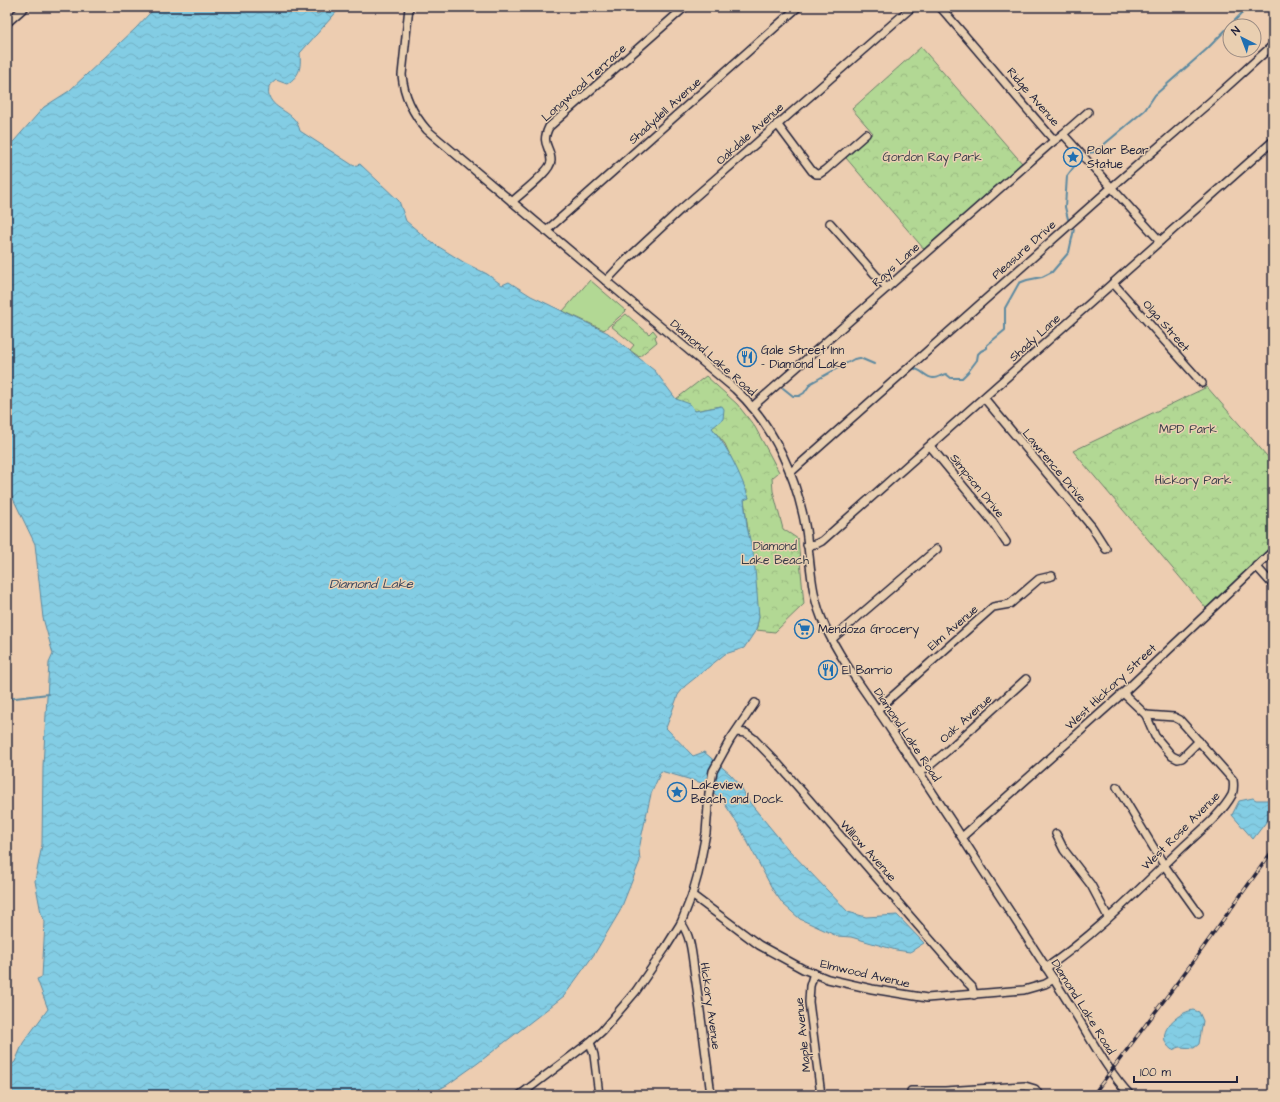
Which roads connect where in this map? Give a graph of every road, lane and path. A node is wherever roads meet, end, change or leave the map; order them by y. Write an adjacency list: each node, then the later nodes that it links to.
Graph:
1 (24, 7): 7 (street)
2 (409, 7): 16 (street, Diamond Lake Road)
3 (685, 7): 16 (street, Longwood Terrace)
4 (798, 7): 18 (street, Shadydell Avenue)
5 (912, 7): 10 (street, Oakdale Avenue)
6 (940, 7): 13 (street, Ridge Avenue)
7 (7, 23)
8 (1273, 45): 15 (street, Pleasure Drive)
9 (1088, 112): 12 (street)
10 (777, 124): 11 (street); 20 (street, Oakdale Avenue)
11 (866, 134)
12 (1063, 134): 13 (street, Ridge Avenue); 15 (street, Ridge Avenue)
13 (1054, 140): 22 (street, Rays Lane)
14 (1273, 141): 19 (street, Shady Lane)
15 (1112, 187): 19 (street, Ridge Avenue); 27 (street, Pleasure Drive)
16 (512, 202): 18 (street, Diamond Lake Road)
17 (830, 224): 22 (street)
18 (546, 231): 20 (street, Diamond Lake Road)
19 (1160, 241): 21 (street, Shady Lane)
20 (606, 282): 25 (street, Diamond Lake Road)
21 (1113, 283): 23 (street, Olga Street); 24 (street, Shady Lane)
22 (887, 288): 25 (street, Rays Lane)
23 (1202, 383)
24 (984, 398): 26 (street, Shady Lane); 31 (street, Lawrence Drive)
25 (752, 407): 27 (street, Diamond Lake Road)
26 (930, 446): 28 (street, Simpson Drive); 29 (street, Shady Lane)
27 (790, 473): 29 (street, Diamond Lake Road)
28 (1006, 542)
29 (808, 545): 36 (street, Diamond Lake Road)
30 (937, 549): 36 (street)
31 (1106, 549)
32 (1273, 551): 33 (street, West Hickory Street)
33 (1256, 566): 35 (street); 38 (street, West Hickory Street)
34 (1052, 576): 40 (street, Elm Avenue)
35 (1273, 585)
36 (832, 639): 40 (street, Diamond Lake Road)
37 (1026, 679): 44 (street, Oak Avenue)
38 (1123, 693): 41 (street); 47 (street, West Hickory Street)
39 (756, 703): 42 (street)
40 (877, 710): 44 (street, Diamond Lake Road)
41 (1146, 715): 43 (street, West Rose Avenue); 43 (street)
42 (736, 732): 49 (street); 56 (street, Willow Avenue)
43 (1199, 741): 48 (street, West Rose Avenue)
44 (918, 772): 47 (street, Diamond Lake Road)
45 (1117, 787): 48 (street)
46 (1056, 834): 51 (street)
47 (962, 838): 53 (street, Diamond Lake Road)
48 (1164, 865): 50 (street); 51 (street, West Rose Avenue)
49 (692, 895): 52 (street); 54 (street, Elmwood Avenue)
50 (1199, 914)
51 (1108, 917): 53 (street, West Rose Avenue)
52 (681, 923): 57 (street); 62 (street, Hickory Avenue)
53 (1046, 968): 55 (street, Diamond Lake Road)
54 (814, 973): 56 (street, Elmwood Avenue); 63 (street, Maple Avenue)
55 (1054, 979): 56 (street, Elmwood Avenue); 65 (street, Diamond Lake Road)
56 (974, 995)
57 (590, 1042): 60 (street); 61 (street)
58 (911, 1091): 59 (street)
59 (945, 1093): 64 (street)
60 (520, 1095)
61 (599, 1095)
62 (712, 1095)
63 (821, 1095)
64 (1039, 1095)
65 (1130, 1095)

